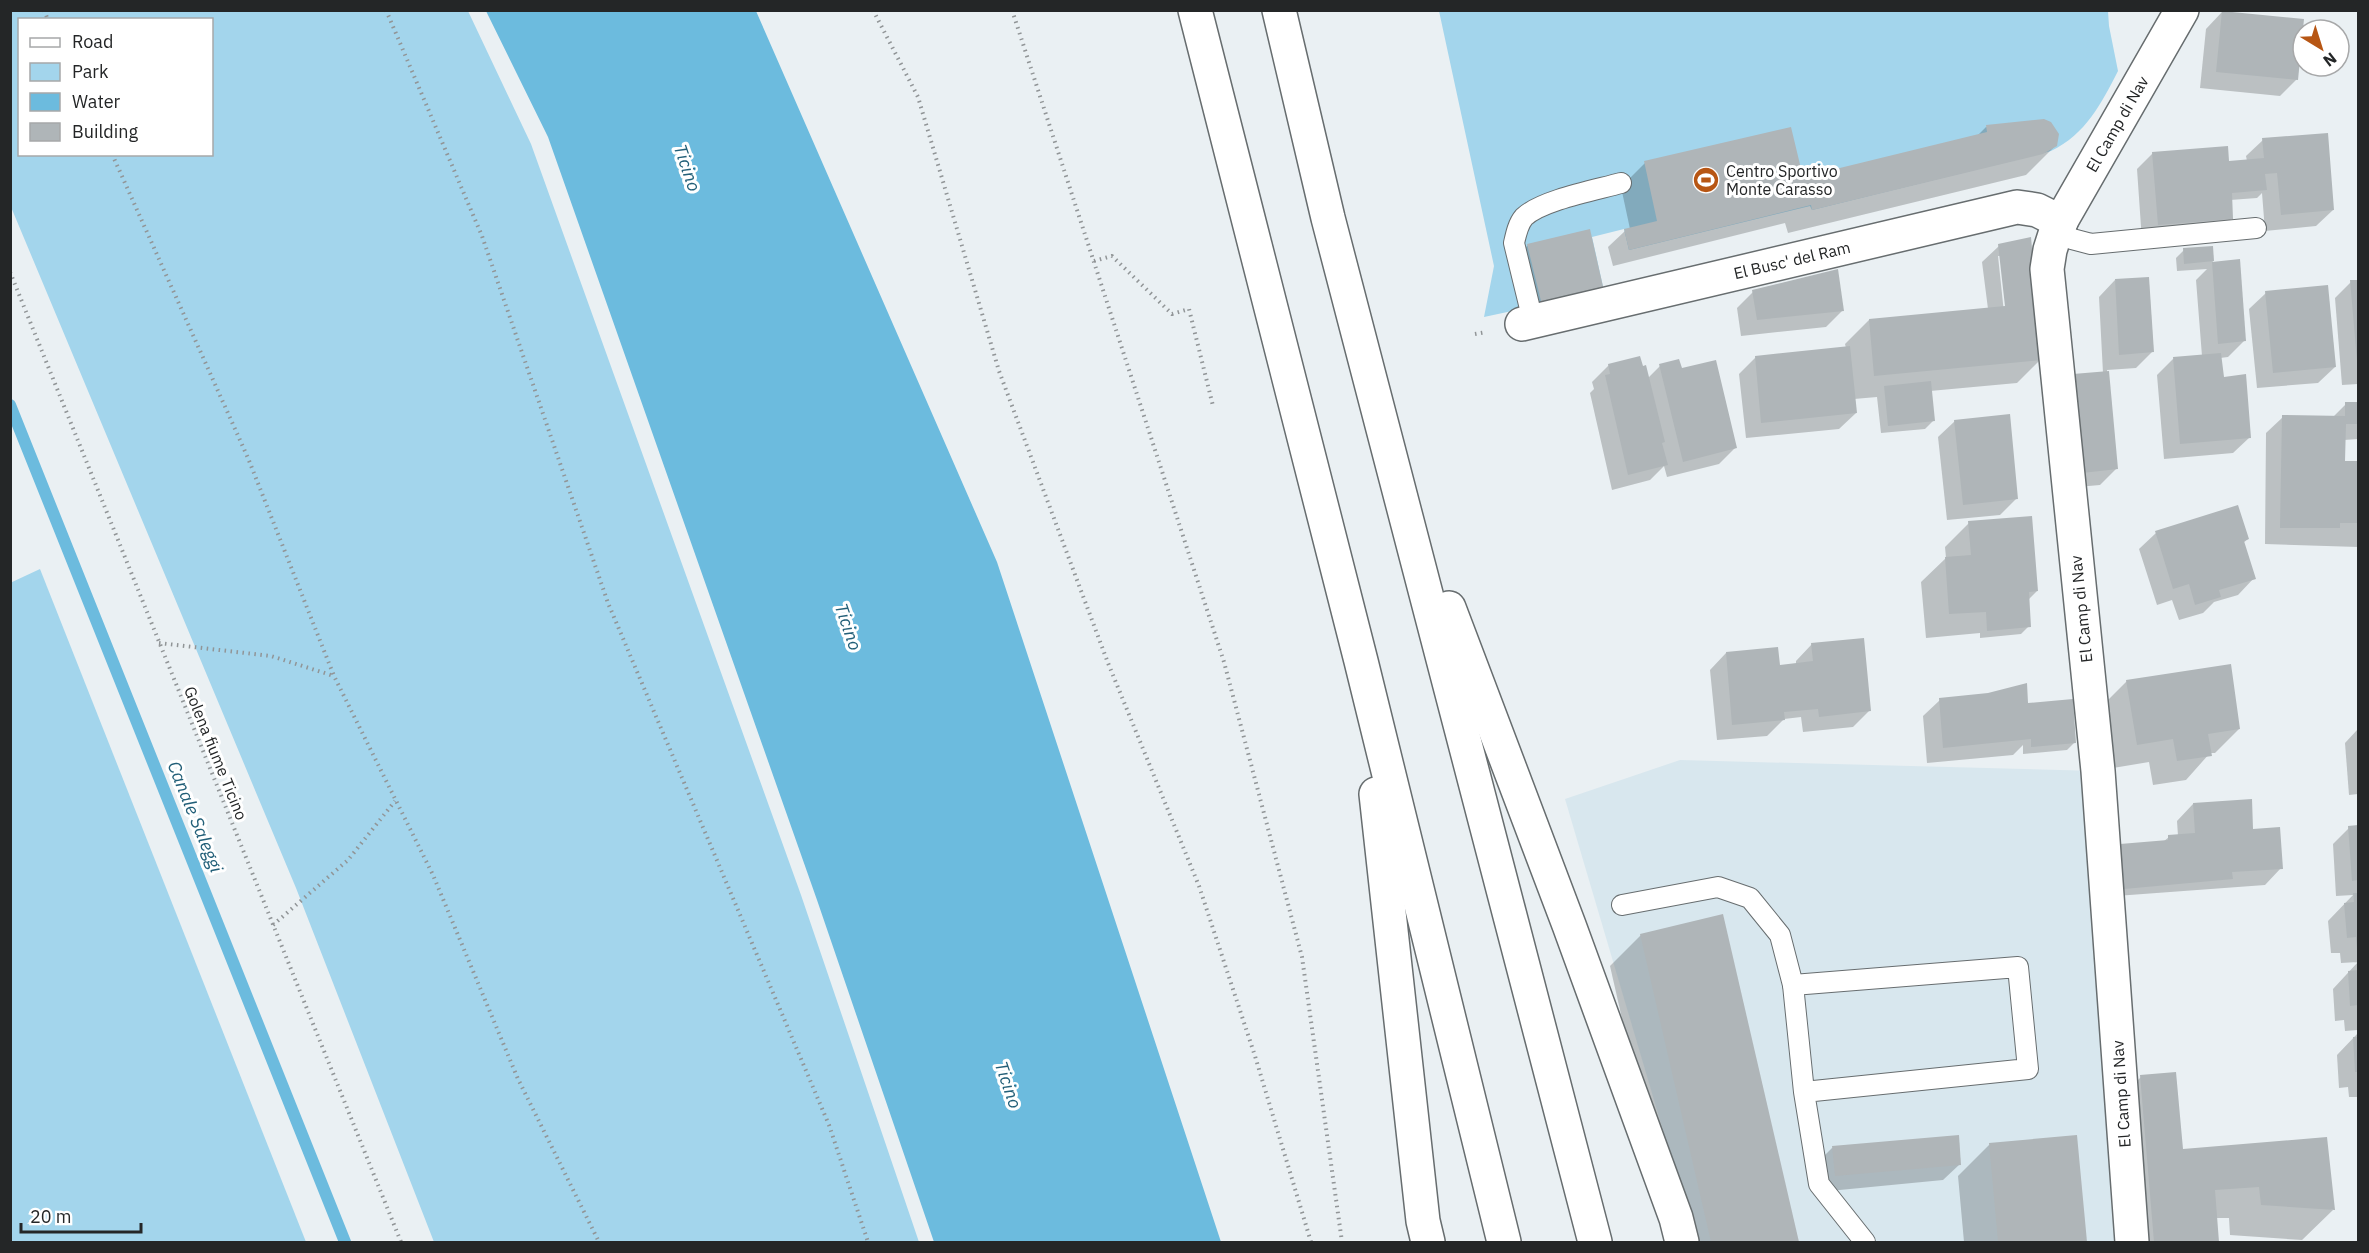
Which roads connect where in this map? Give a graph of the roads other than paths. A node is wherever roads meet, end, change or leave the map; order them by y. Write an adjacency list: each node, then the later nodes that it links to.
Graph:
1 (1195, 10): 9 (main road)
2 (1278, 10): 8 (main road)
3 (2181, 10): 5 (main road, El Camp di Nav)
4 (1621, 183): 7 (lane)
5 (2059, 225): 6 (lane); 7 (main road, El Busc' del Ram); 18 (main road, El Camp di Nav)
6 (2256, 228)
7 (1528, 322)
8 (1387, 445): 15 (main road); 16 (main road)
9 (1361, 661): 13 (main road); 14 (main road)
10 (1622, 904): 11 (lane)
11 (1793, 986): 12 (lane); 12 (lane)
12 (1804, 1092): 17 (lane)
13 (1428, 1242)
14 (1504, 1242)
15 (1595, 1242)
16 (1682, 1242)
17 (1865, 1242)
18 (2132, 1242)

